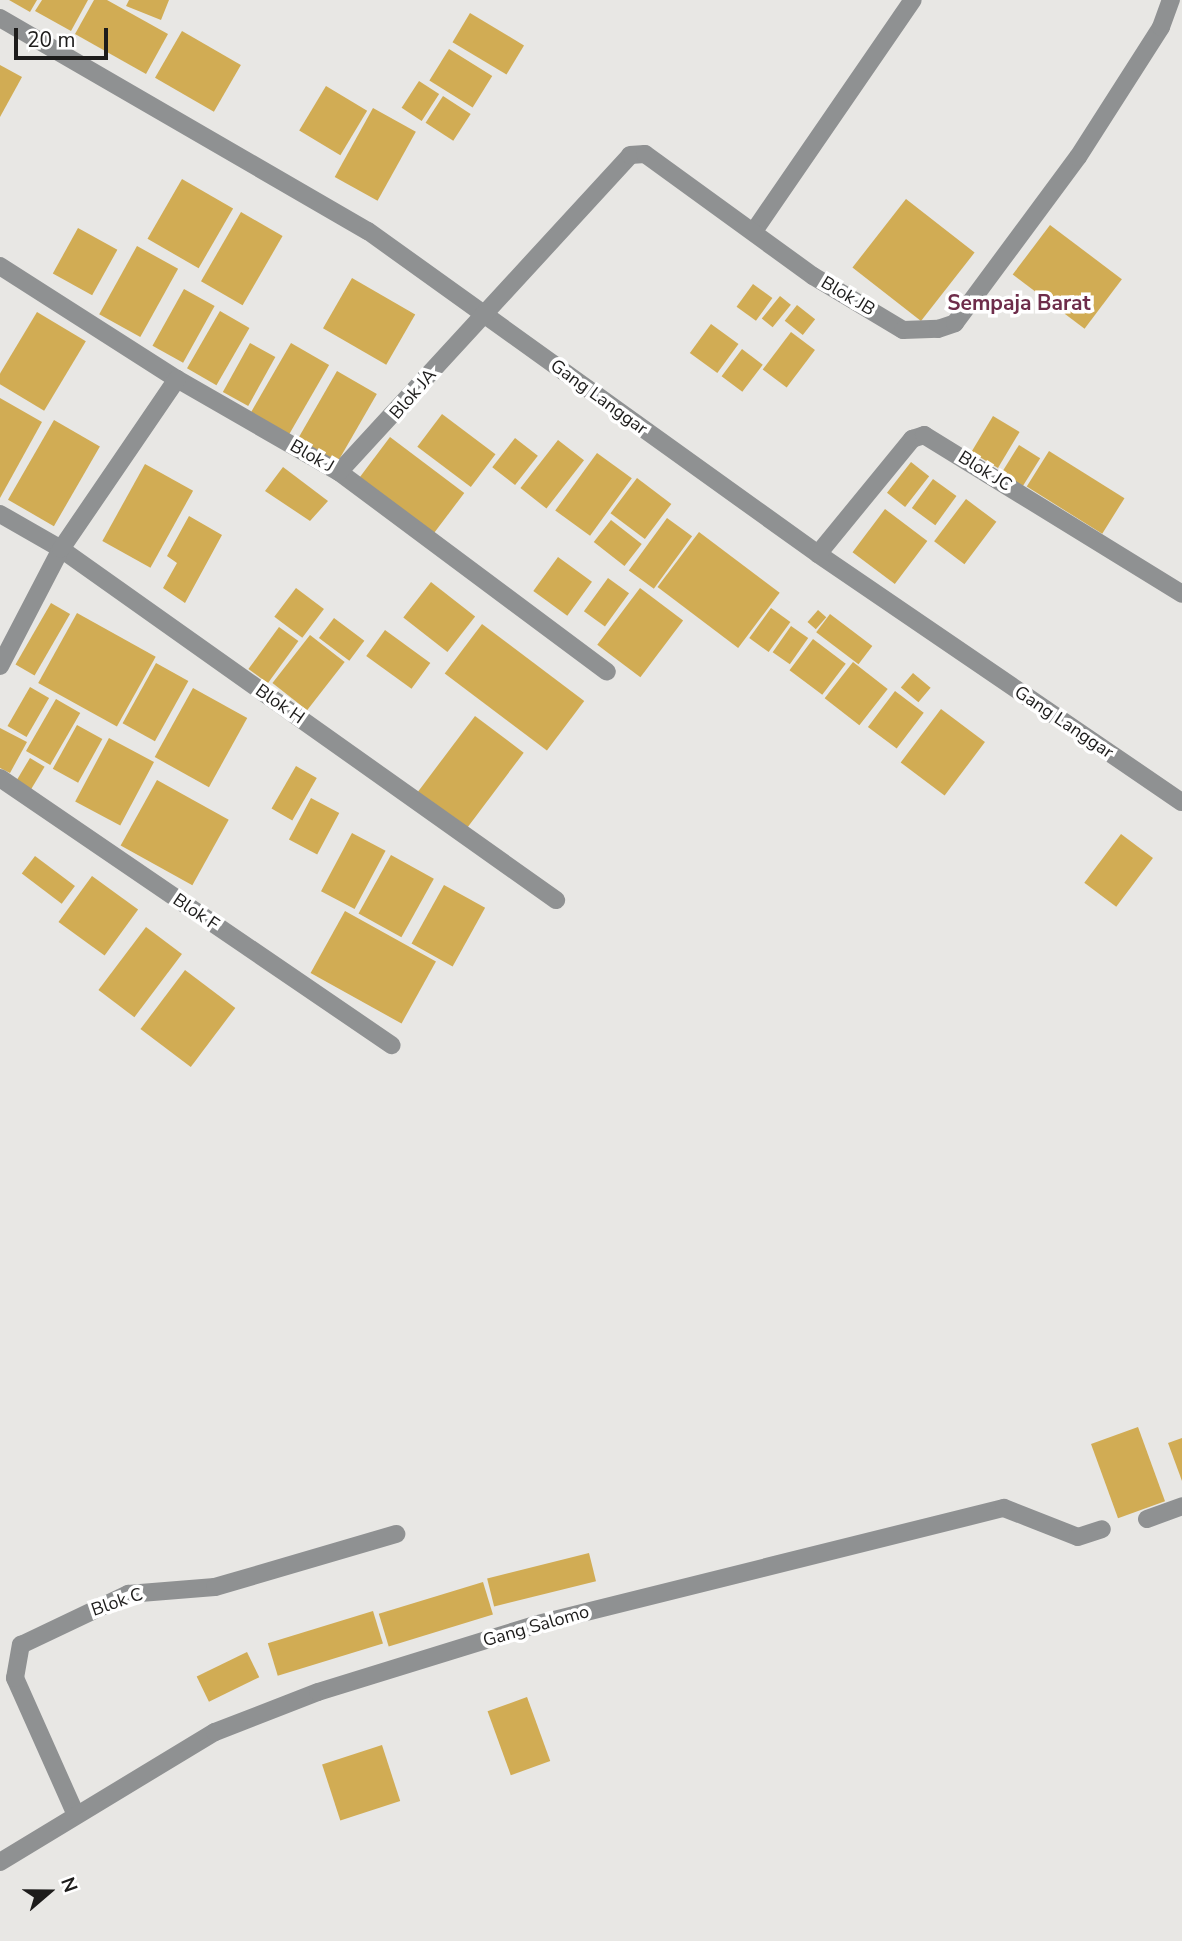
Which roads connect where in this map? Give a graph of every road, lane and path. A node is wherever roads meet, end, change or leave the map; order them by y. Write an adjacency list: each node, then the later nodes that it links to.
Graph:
1 (913, 0): 4 (street)
2 (1171, 0): 4 (street, Blok JB)
3 (0, 18): 6 (street, Gang Langgar)
4 (754, 232): 6 (street, Blok JB)
5 (0, 266): 7 (street, Blok J)
6 (483, 313): 8 (street, Blok JA); 11 (street, Gang Langgar)
7 (177, 379): 8 (street, Blok J); 10 (street)
8 (339, 472): 14 (street, Blok J)
9 (0, 514): 10 (street, Blok H)
10 (61, 549): 13 (street); 17 (street, Blok H)
11 (818, 554): 12 (street, Blok JC); 16 (street, Gang Langgar)
12 (1182, 594)
13 (0, 666)
14 (607, 672)
15 (0, 778): 18 (street, Blok F)
16 (1182, 802)
17 (556, 900)
18 (392, 1045)
19 (1182, 1506): 20 (street)
20 (1147, 1519)
21 (1102, 1529): 23 (street, Gang Salomo)
22 (396, 1534): 23 (street, Blok C)
23 (76, 1815): 24 (street, Gang Salomo)
24 (0, 1862)

